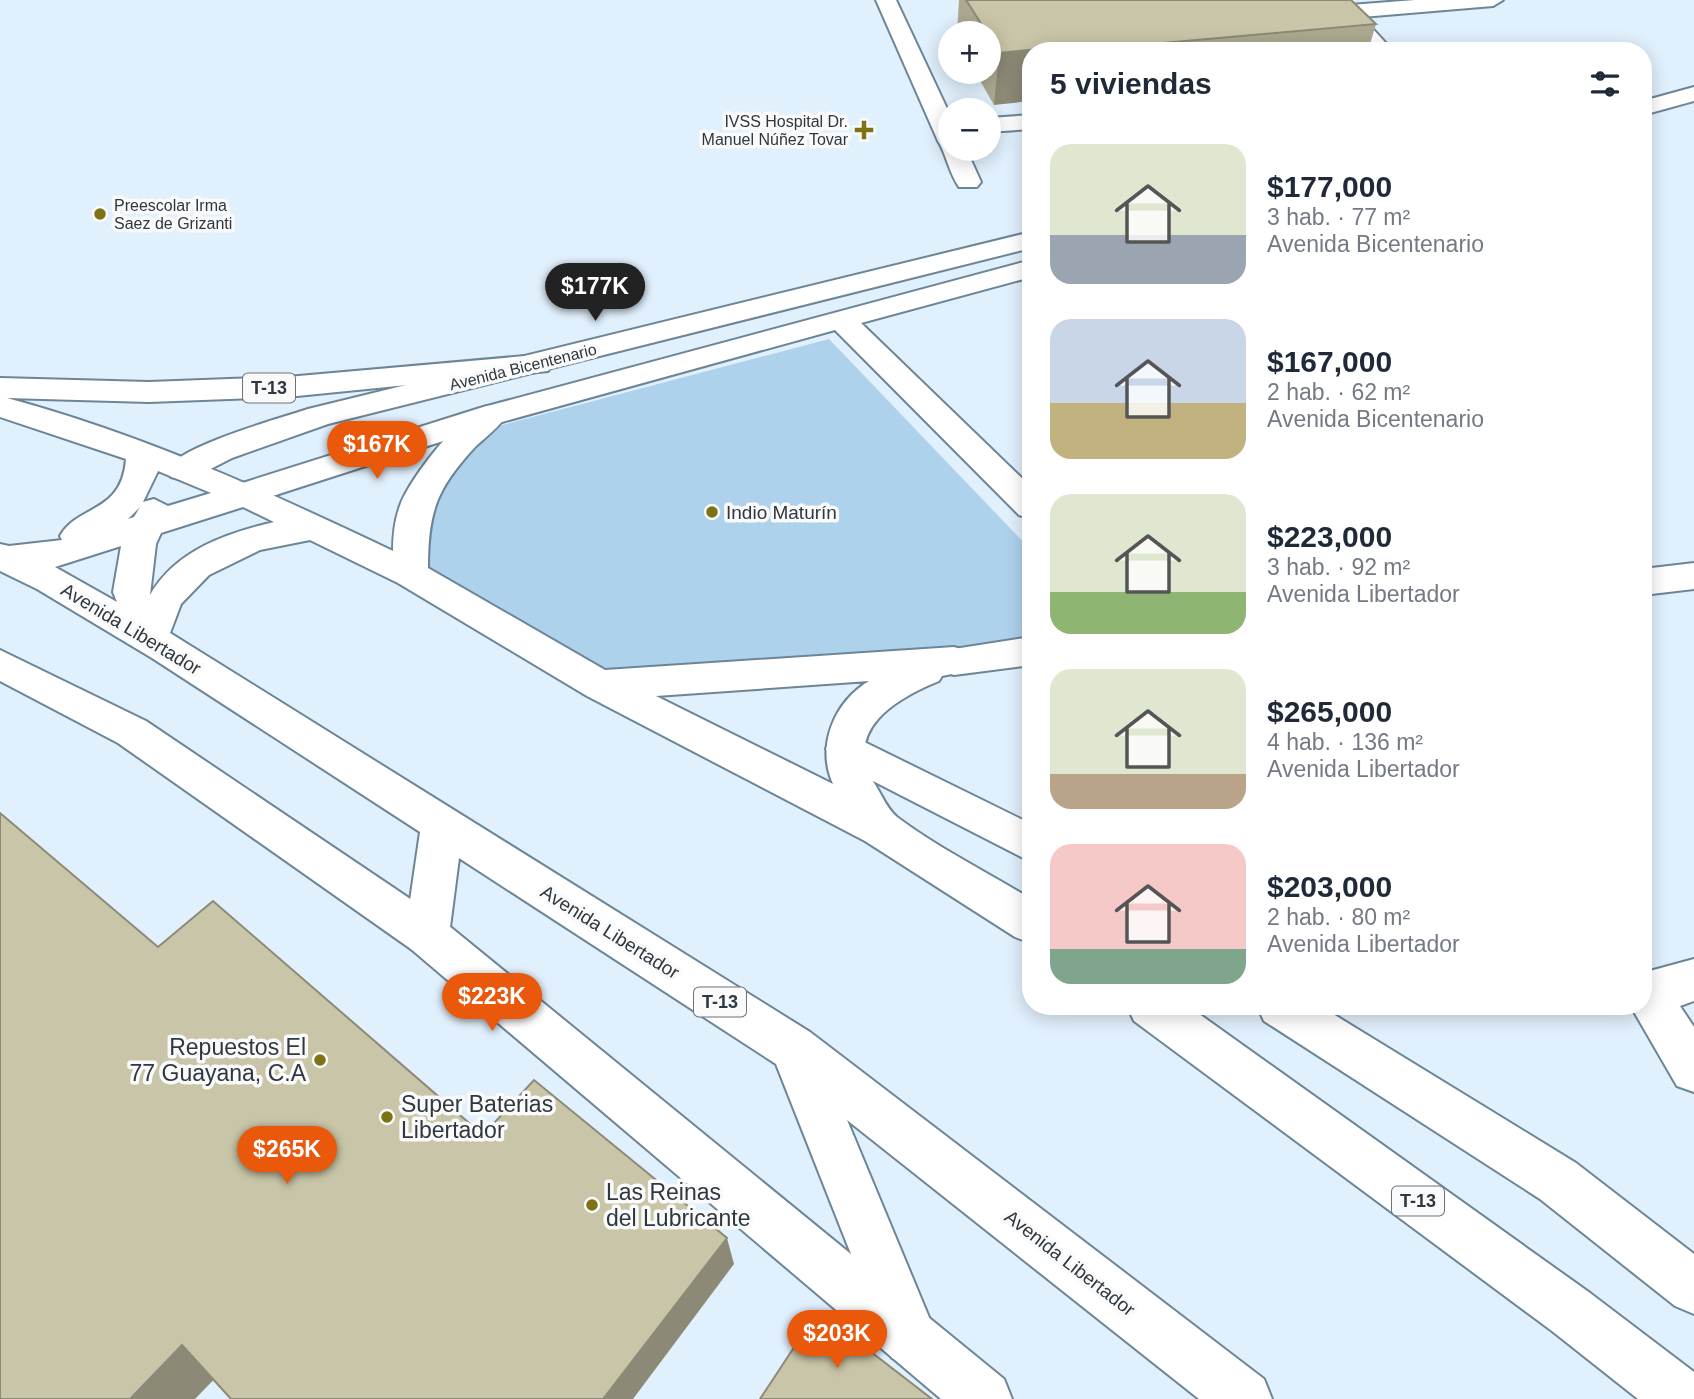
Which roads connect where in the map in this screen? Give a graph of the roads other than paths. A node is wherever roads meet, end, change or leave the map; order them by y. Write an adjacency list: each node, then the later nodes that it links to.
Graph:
1 (886, 0): 10 (main road)
2 (1493, 0): 3 (main road)
3 (1467, 1): 4 (main road)
4 (1339, 6): 5 (main road)
5 (1373, 42)
6 (1694, 74): 7 (main road)
7 (1652, 85)
8 (1694, 94): 9 (main road)
9 (1652, 106)
10 (938, 110)
11 (1022, 123): 12 (main road)
12 (1001, 124)
13 (960, 161): 14 (main road)
14 (968, 182)
15 (1022, 242): 18 (main road, Avenida Bicentenario)
16 (1022, 270): 17 (main road, Avenida Bicentenario)
17 (839, 318): 21 (main road, Avenida Bicentenario); 25 (main road)
18 (537, 364): 19 (main road, T-13); 23 (main road, Avenida Bicentenario)
19 (0, 388)
20 (0, 406): 22 (main road)
21 (491, 415): 24 (main road, Avenida Bicentenario); 29 (main road)
22 (143, 454): 23 (main road); 28 (main road)
23 (183, 469): 24 (main road); 26 (main road)
24 (245, 494): 26 (main road, Avenida Bicentenario); 27 (main road)
25 (1022, 498)
26 (147, 527): 28 (main road, Avenida Bicentenario); 32 (main road)
27 (310, 527): 29 (main road); 32 (main road)
28 (3, 557): 32 (main road, Avenida Libertador / T-13)
29 (410, 574): 36 (main road)
30 (1694, 576): 31 (main road)
31 (1652, 581)
32 (149, 640): 38 (main road, Avenida Libertador / T-13)
33 (1022, 652): 34 (main road)
34 (954, 661): 36 (main road); 37 (main road)
35 (0, 664): 42 (main road)
36 (600, 685): 39 (main road)
37 (846, 749): 39 (main road); 40 (main road)
38 (442, 825): 42 (main road); 46 (main road, Avenida Libertador / T-13)
39 (880, 828): 41 (main road)
40 (1022, 839)
41 (1022, 917)
42 (427, 936): 49 (main road)
43 (1694, 980): 47 (main road)
44 (1162, 1015): 52 (main road, T-13)
45 (1293, 1015): 48 (main road)
46 (793, 1048): 49 (main road); 51 (main road, Avenida Libertador / T-13)
47 (1694, 1069)
48 (1694, 1287)
49 (911, 1339): 50 (main road)
50 (984, 1399)
51 (1244, 1399)
52 (1683, 1399)

